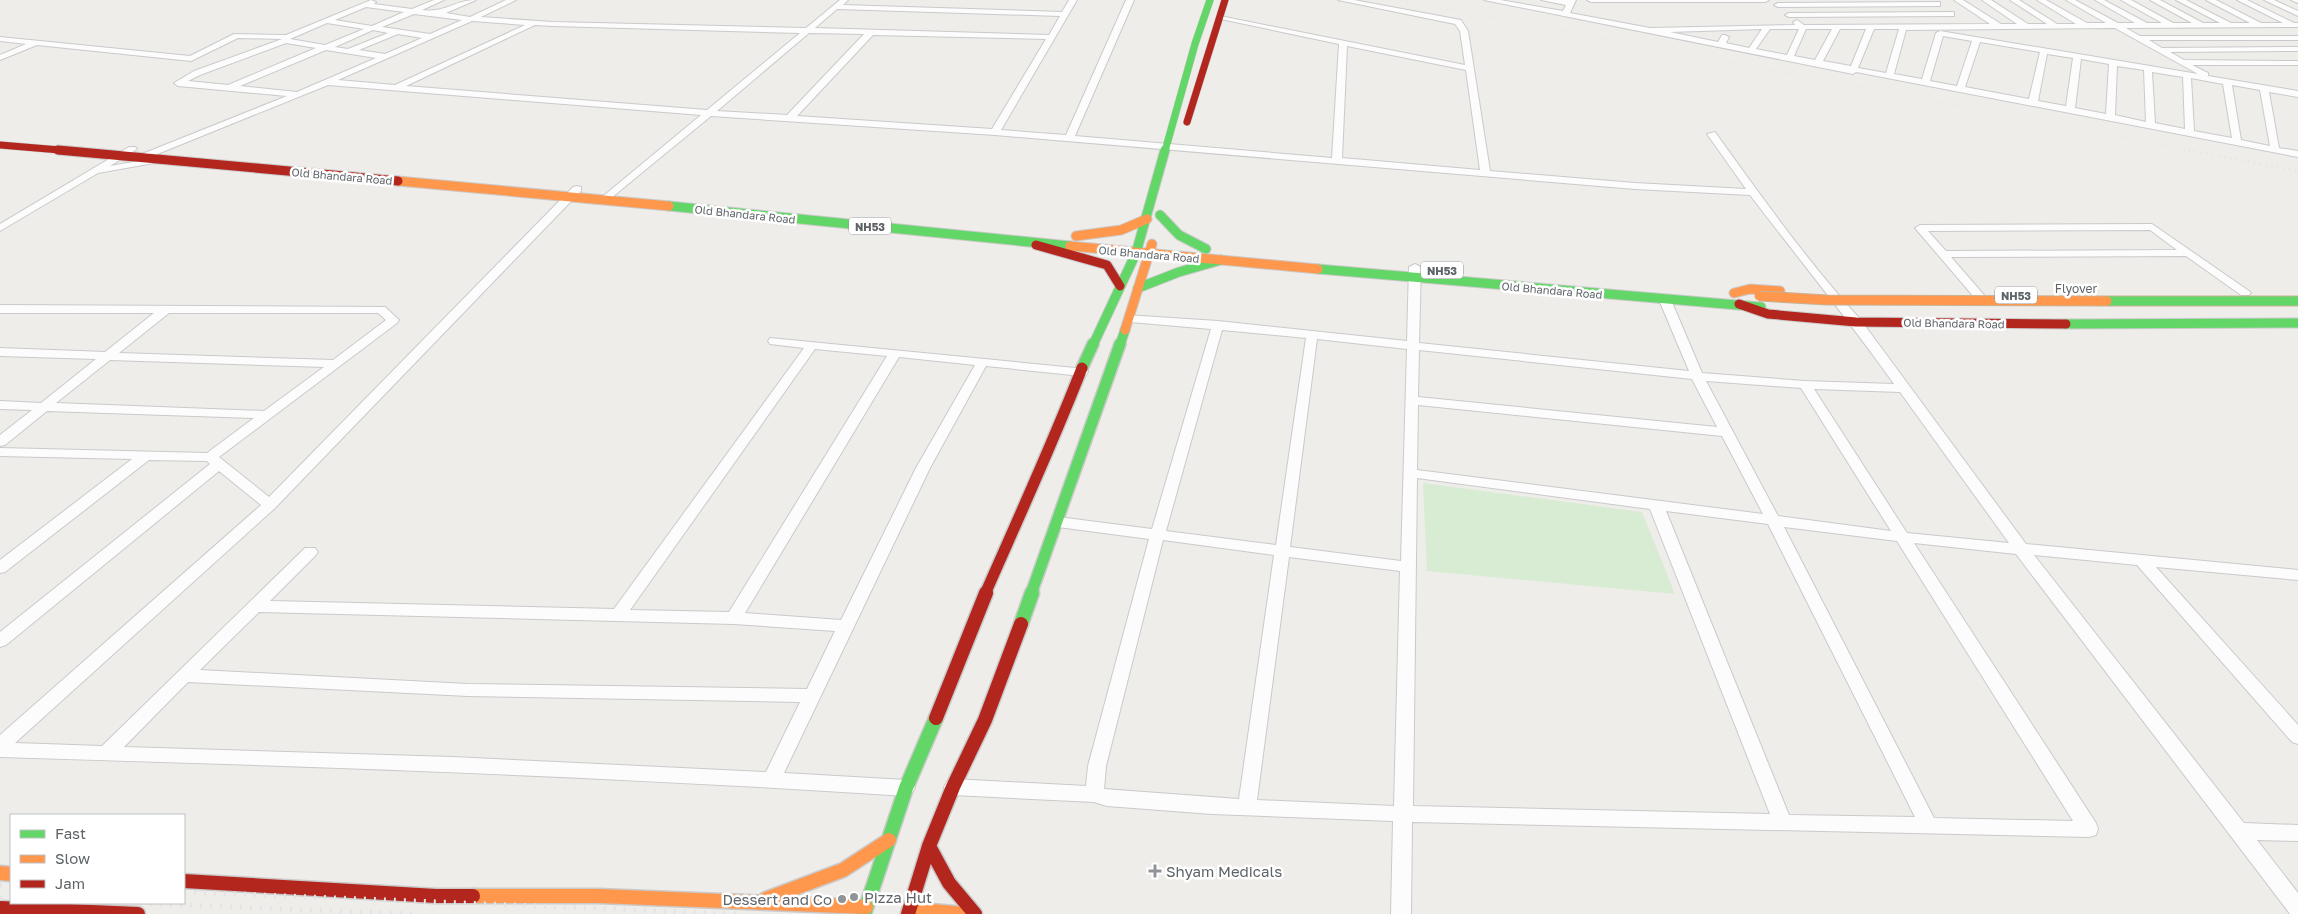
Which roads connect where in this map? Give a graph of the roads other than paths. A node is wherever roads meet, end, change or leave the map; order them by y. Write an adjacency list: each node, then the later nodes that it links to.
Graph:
1 (378, 0): 31 (street)
2 (440, 0): 34 (street)
3 (472, 0): 39 (street)
4 (512, 0): 42 (street)
5 (844, 0): 33 (street)
6 (1073, 0): 35 (street)
7 (1130, 0): 118 (street)
8 (1210, 0): 121 (main road)
9 (1225, 0): 41 (main road)
10 (1342, 0): 93 (street)
11 (1488, 0): 36 (street)
12 (1545, 0): 28 (street)
13 (1591, 0): 14 (street)
14 (1764, 0)
15 (1855, 0): 32 (street)
16 (1958, 0): 48 (street)
17 (1986, 0): 49 (street)
18 (2014, 0): 50 (street)
19 (2041, 0): 51 (street)
20 (2070, 0): 52 (street)
21 (2099, 0): 53 (street)
22 (2125, 0): 54 (street)
23 (2154, 0): 55 (street)
24 (2180, 0): 56 (street)
25 (2210, 0): 45 (street)
26 (2241, 0): 57 (street)
27 (2268, 0): 38 (street)
28 (1571, 2): 36 (street)
29 (1933, 2): 32 (street); 37 (street)
30 (1775, 3): 32 (street); 40 (street)
31 (365, 5): 34 (street); 43 (street)
32 (1862, 5)
33 (836, 7): 35 (street); 66 (street)
34 (413, 12): 39 (street); 61 (street)
35 (1064, 14): 70 (street)
36 (1566, 14): 64 (street)
37 (1951, 14): 40 (street); 47 (street)
38 (2298, 14)
39 (437, 15): 42 (street)
40 (1789, 15): 62 (street)
41 (1220, 18): 77 (street); 124 (main road)
42 (471, 19): 44 (street); 69 (street)
43 (327, 21): 61 (street); 74 (street)
44 (534, 22): 66 (street); 103 (street)
45 (2261, 25): 56 (street); 57 (street)
46 (1903, 26): 47 (street); 60 (street); 68 (street); 97 (street)
47 (1969, 26): 48 (street)
48 (1999, 26): 49 (street)
49 (2026, 26): 50 (street)
50 (2057, 26): 51 (street)
51 (2086, 26): 52 (street)
52 (2116, 26): 53 (street); 72 (street)
53 (2145, 26): 54 (street)
54 (2173, 26): 55 (street)
55 (2203, 26): 56 (street)
56 (2230, 26)
57 (2297, 26)
58 (1768, 27): 62 (street); 63 (street); 83 (street)
59 (1836, 27): 60 (street); 62 (street); 92 (street)
60 (1871, 27): 95 (street)
61 (374, 28): 65 (street); 79 (street)
62 (1802, 28): 88 (street)
63 (1729, 29): 64 (street); 78 (street)
64 (1650, 30): 78 (street)
65 (397, 31): 69 (street); 82 (street)
66 (808, 31): 67 (street); 110 (street)
67 (871, 32): 70 (street); 112 (street)
68 (1940, 33): 75 (street); 100 (street)
69 (433, 37): 86 (street)
70 (1051, 37): 114 (street)
71 (0, 38): 76 (street)
72 (2138, 38): 73 (street); 81 (street)
73 (2298, 38)
74 (286, 39): 76 (street); 79 (street); 102 (street)
75 (1977, 39): 84 (street); 105 (street)
76 (36, 43): 87 (street)
77 (1343, 44): 93 (street); 128 (street)
78 (1721, 45): 83 (street)
79 (325, 47): 82 (street); 102 (street)
80 (2298, 49): 81 (street)
81 (2160, 50): 90 (street)
82 (350, 51): 86 (street)
83 (1751, 51): 88 (street)
84 (2044, 51): 85 (street); 108 (street)
85 (2077, 56): 89 (street); 109 (street)
86 (386, 57): 99 (street)
87 (0, 58)
88 (1789, 58): 92 (street)
89 (2113, 62): 94 (street); 111 (street)
90 (2182, 62): 91 (street); 98 (street)
91 (2298, 63)
92 (1816, 64): 95 (street)
93 (1470, 68): 130 (street)
94 (2148, 69): 96 (street); 113 (street)
95 (1852, 71): 97 (street)
96 (2187, 75): 98 (street); 115 (street)
97 (1889, 76): 100 (street)
98 (2215, 80): 101 (street)
99 (326, 82): 103 (street); 106 (street)
100 (1925, 82): 105 (street)
101 (2226, 82): 104 (street); 119 (street)
102 (228, 88): 106 (street)
103 (394, 88): 110 (street)
104 (2264, 88): 107 (street); 122 (street)
105 (1960, 89): 108 (street)
106 (298, 94): 127 (street)
107 (2298, 94)
108 (2034, 102): 109 (street)
109 (2070, 109): 111 (street)
110 (710, 113): 112 (street); 133 (street)
111 (2110, 117): 113 (street)
112 (790, 118): 114 (street)
113 (2151, 125): 115 (street)
114 (995, 132): 118 (street)
115 (2190, 133): 119 (street)
116 (1712, 134): 131 (street)
117 (0, 137): 123 (main road, NH53)
118 (1069, 139): 121 (street)
119 (2236, 142): 122 (street)
120 (0, 145): 126 (main road, Old Bhandara Road / NH53)
121 (1165, 148): 124 (street); 134 (main road)
122 (2275, 150): 125 (street)
123 (136, 153): 126 (main road, Old Bhandara Road / NH53); 127 (main road, Old Bhandara Road / NH53)
124 (1177, 154): 128 (street)
125 (2298, 154)
126 (120, 155): 129 (street)
127 (157, 155): 129 (street); 132 (main road, Old Bhandara Road / NH53)
128 (1337, 162): 130 (street)
129 (90, 173): 136 (street)
130 (1485, 174): 131 (street)
131 (1753, 192): 150 (street)
132 (573, 193): 133 (main road, Old Bhandara Road / NH53); 186 (street)
133 (610, 196): 135 (main road, Old Bhandara Road / NH53)
134 (1147, 219): 137 (main road); 139 (main road)
135 (910, 226): 137 (main road, NH53); 138 (main road, Old Bhandara Road / NH53)
136 (0, 228)
137 (1076, 236): 139 (main road, NH53)
138 (1021, 241): 139 (main road, Old Bhandara Road / NH53); 145 (main road)
139 (1147, 243): 140 (main road, NH53); 140 (main road); 143 (main road, Old Bhandara Road / NH53); 145 (main road); 146 (main road)
140 (1206, 249): 144 (main road, NH53)
141 (2190, 253): 142 (street); 142 (street); 149 (street)
142 (1944, 254): 151 (street)
143 (1221, 260): 144 (main road, Old Bhandara Road / NH53); 146 (main road)
144 (1415, 272): 148 (main road, NH53); 152 (main road, Old Bhandara Road / NH53); 166 (street)
145 (1120, 286): 172 (main road)
146 (1138, 288): 159 (main road)
147 (2298, 292): 149 (main road, NH53)
148 (1734, 293): 150 (main road, NH53); 153 (main road, Flyover / NH53)
149 (2245, 293): 151 (main road, NH53)
150 (1831, 294): 151 (main road, NH53); 160 (street)
151 (1978, 295)
152 (1664, 300): 155 (main road, Old Bhandara Road / NH53); 173 (street)
153 (1760, 301): 154 (main road, Flyover / NH53, bridge); 155 (main road, Flyover); 158 (main road, Flyover)
154 (2298, 301)
155 (1739, 304): 160 (main road, Old Bhandara Road / NH53)
156 (0, 309): 157 (street)
157 (166, 309): 169 (street); 171 (street)
158 (2298, 310)
159 (1130, 318): 162 (street); 189 (main road)
160 (1856, 322): 161 (main road, Old Bhandara Road / NH53); 175 (street)
161 (2298, 323)
162 (1218, 325): 163 (street); 190 (street)
163 (1312, 335): 166 (street); 194 (street)
164 (774, 341): 165 (street)
165 (812, 345): 168 (street); 200 (street)
166 (1412, 345): 173 (street); 176 (street)
167 (0, 352): 169 (street)
168 (895, 354): 170 (street); 201 (street)
169 (109, 355): 171 (street); 178 (street)
170 (982, 363): 172 (street); 202 (street)
171 (336, 364): 179 (street)
172 (1082, 372): 211 (main road)
173 (1697, 376): 174 (street); 180 (street)
174 (1805, 385): 175 (street); 191 (street)
175 (1904, 388): 192 (street)
176 (1412, 400): 180 (street); 185 (street)
177 (0, 405): 178 (street)
178 (43, 407): 179 (street); 181 (street)
179 (267, 415): 184 (street)
180 (1725, 432): 188 (street)
181 (0, 442)
182 (0, 452): 183 (street)
183 (144, 457): 184 (street); 197 (street)
184 (214, 461): 186 (street); 203 (street)
185 (1410, 473): 187 (street); 196 (street)
186 (270, 505): 207 (street)
187 (1656, 505): 188 (street); 215 (street)
188 (1773, 520): 191 (street); 216 (street)
189 (1058, 522): 190 (street); 210 (main road)
190 (1157, 536): 194 (street); 212 (street)
191 (1901, 537): 192 (street); 216 (street)
192 (2022, 549): 195 (street); 217 (street)
193 (310, 552): 199 (street)
194 (1282, 552): 196 (street); 213 (street)
195 (2142, 560): 198 (street); 206 (street)
196 (1408, 567): 214 (street)
197 (0, 568)
198 (2296, 577)
199 (257, 606): 200 (street); 204 (street)
200 (618, 615): 201 (street)
201 (734, 618): 202 (street)
202 (846, 626): 205 (street)
203 (0, 641)
204 (186, 676): 205 (street); 208 (street)
205 (812, 696): 209 (street)
206 (2298, 737)
207 (0, 748): 208 (street)
208 (106, 753): 209 (street)
209 (772, 778): 211 (street)
210 (953, 787): 212 (street); 220 (main road)
211 (906, 788): 219 (main road)
212 (1094, 794): 213 (street)
213 (1247, 807): 214 (street)
214 (1402, 814): 215 (street); 230 (street)
215 (1783, 822): 216 (street)
216 (1928, 825)
217 (2239, 831): 218 (street); 224 (street)
218 (2298, 833)
219 (890, 840): 222 (main road); 225 (main road)
220 (929, 846): 226 (main road); 229 (main road)
221 (185, 881): 222 (main road)
222 (757, 902): 225 (main road)
223 (0, 908): 227 (main road)
224 (2298, 909)
225 (867, 912)
226 (907, 912): 228 (main road)
227 (138, 914)
228 (964, 914)
229 (975, 914)
230 (1401, 914)

